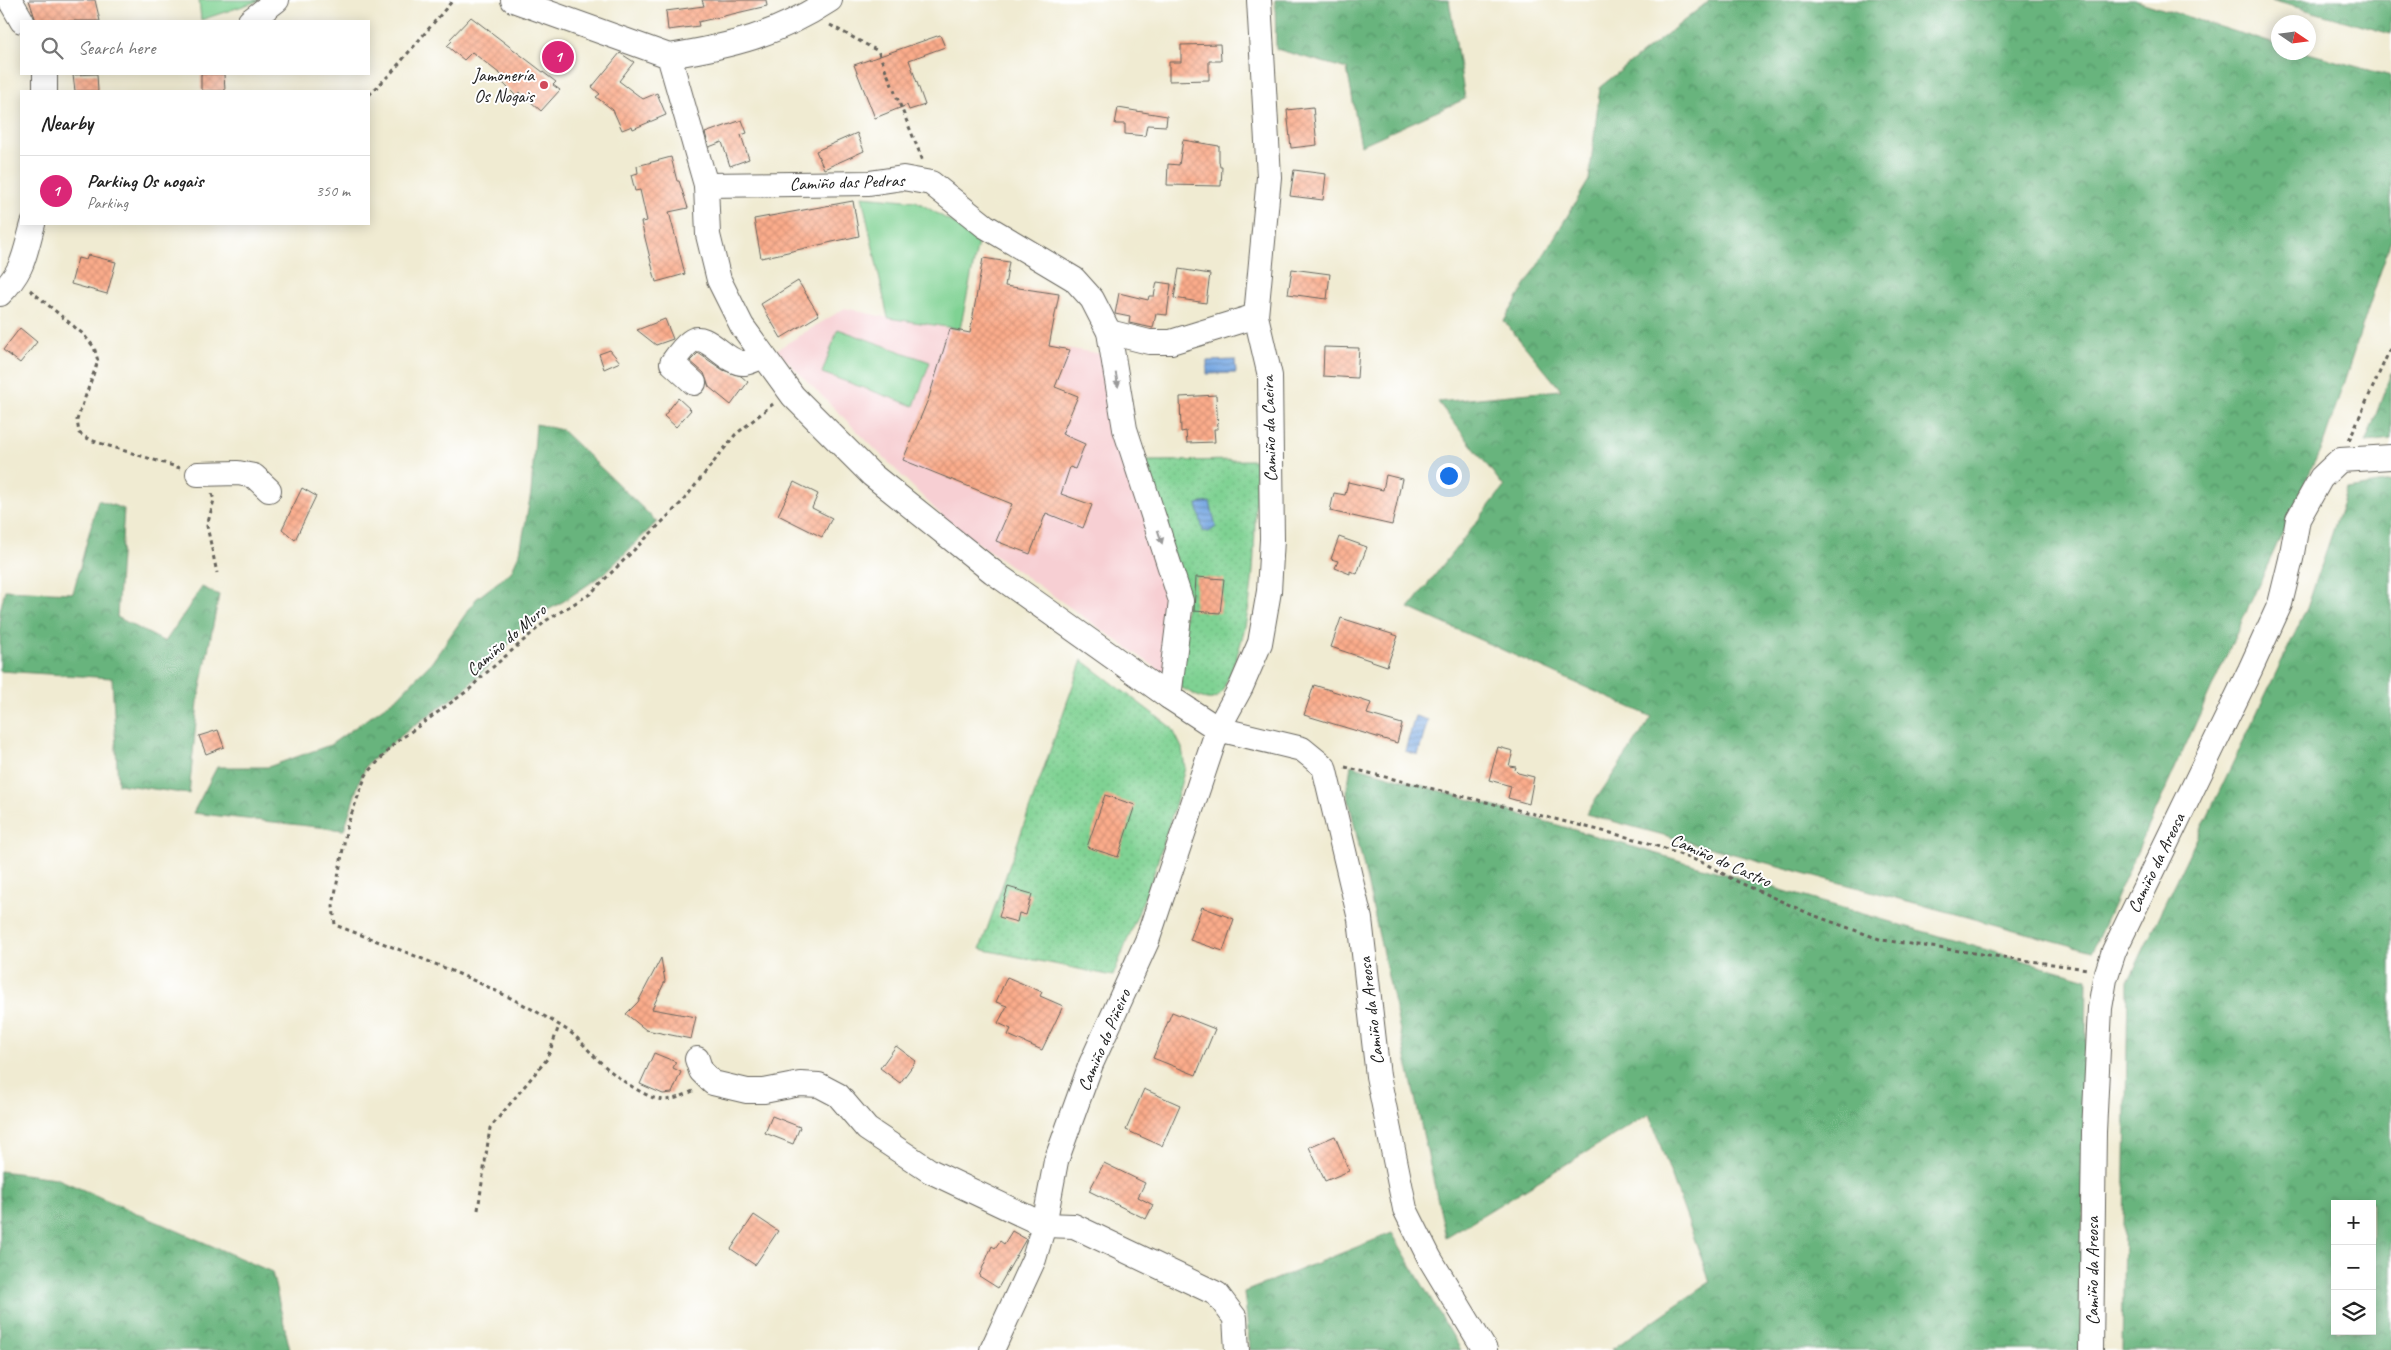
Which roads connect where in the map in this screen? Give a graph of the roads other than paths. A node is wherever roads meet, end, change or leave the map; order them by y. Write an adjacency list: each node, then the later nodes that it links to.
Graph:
1 (10, 0): 6 (street)
2 (277, 0): 7 (street)
3 (513, 0): 8 (street)
4 (830, 0): 8 (street)
5 (1259, 0): 14 (street, Camiño da Caeira)
6 (21, 20)
7 (251, 20)
8 (669, 56): 11 (street)
9 (45, 75): 10 (street)
10 (45, 90)
11 (706, 185): 15 (street, Camiño das Pedras); 16 (street)
12 (33, 225): 13 (street)
13 (8, 286)
14 (1256, 316): 15 (street); 22 (street, Camiño da Caeira)
15 (1109, 332): 21 (street, Camiño das Pedras, one-way to 21)
16 (763, 356): 17 (street); 21 (street)
17 (694, 383)
18 (2391, 457): 28 (street, Camiño da Areosa)
19 (198, 474): 20 (street)
20 (269, 490)
21 (1169, 697): 22 (street)
22 (1218, 729): 24 (street, Camiño do Piñeiro); 27 (street, Camiño da Areosa)
23 (697, 1059): 24 (street)
24 (1044, 1225): 25 (street, Camiño do Piñeiro); 26 (street)
25 (992, 1350)
26 (1237, 1350)
27 (1485, 1350)
28 (2091, 1350)

